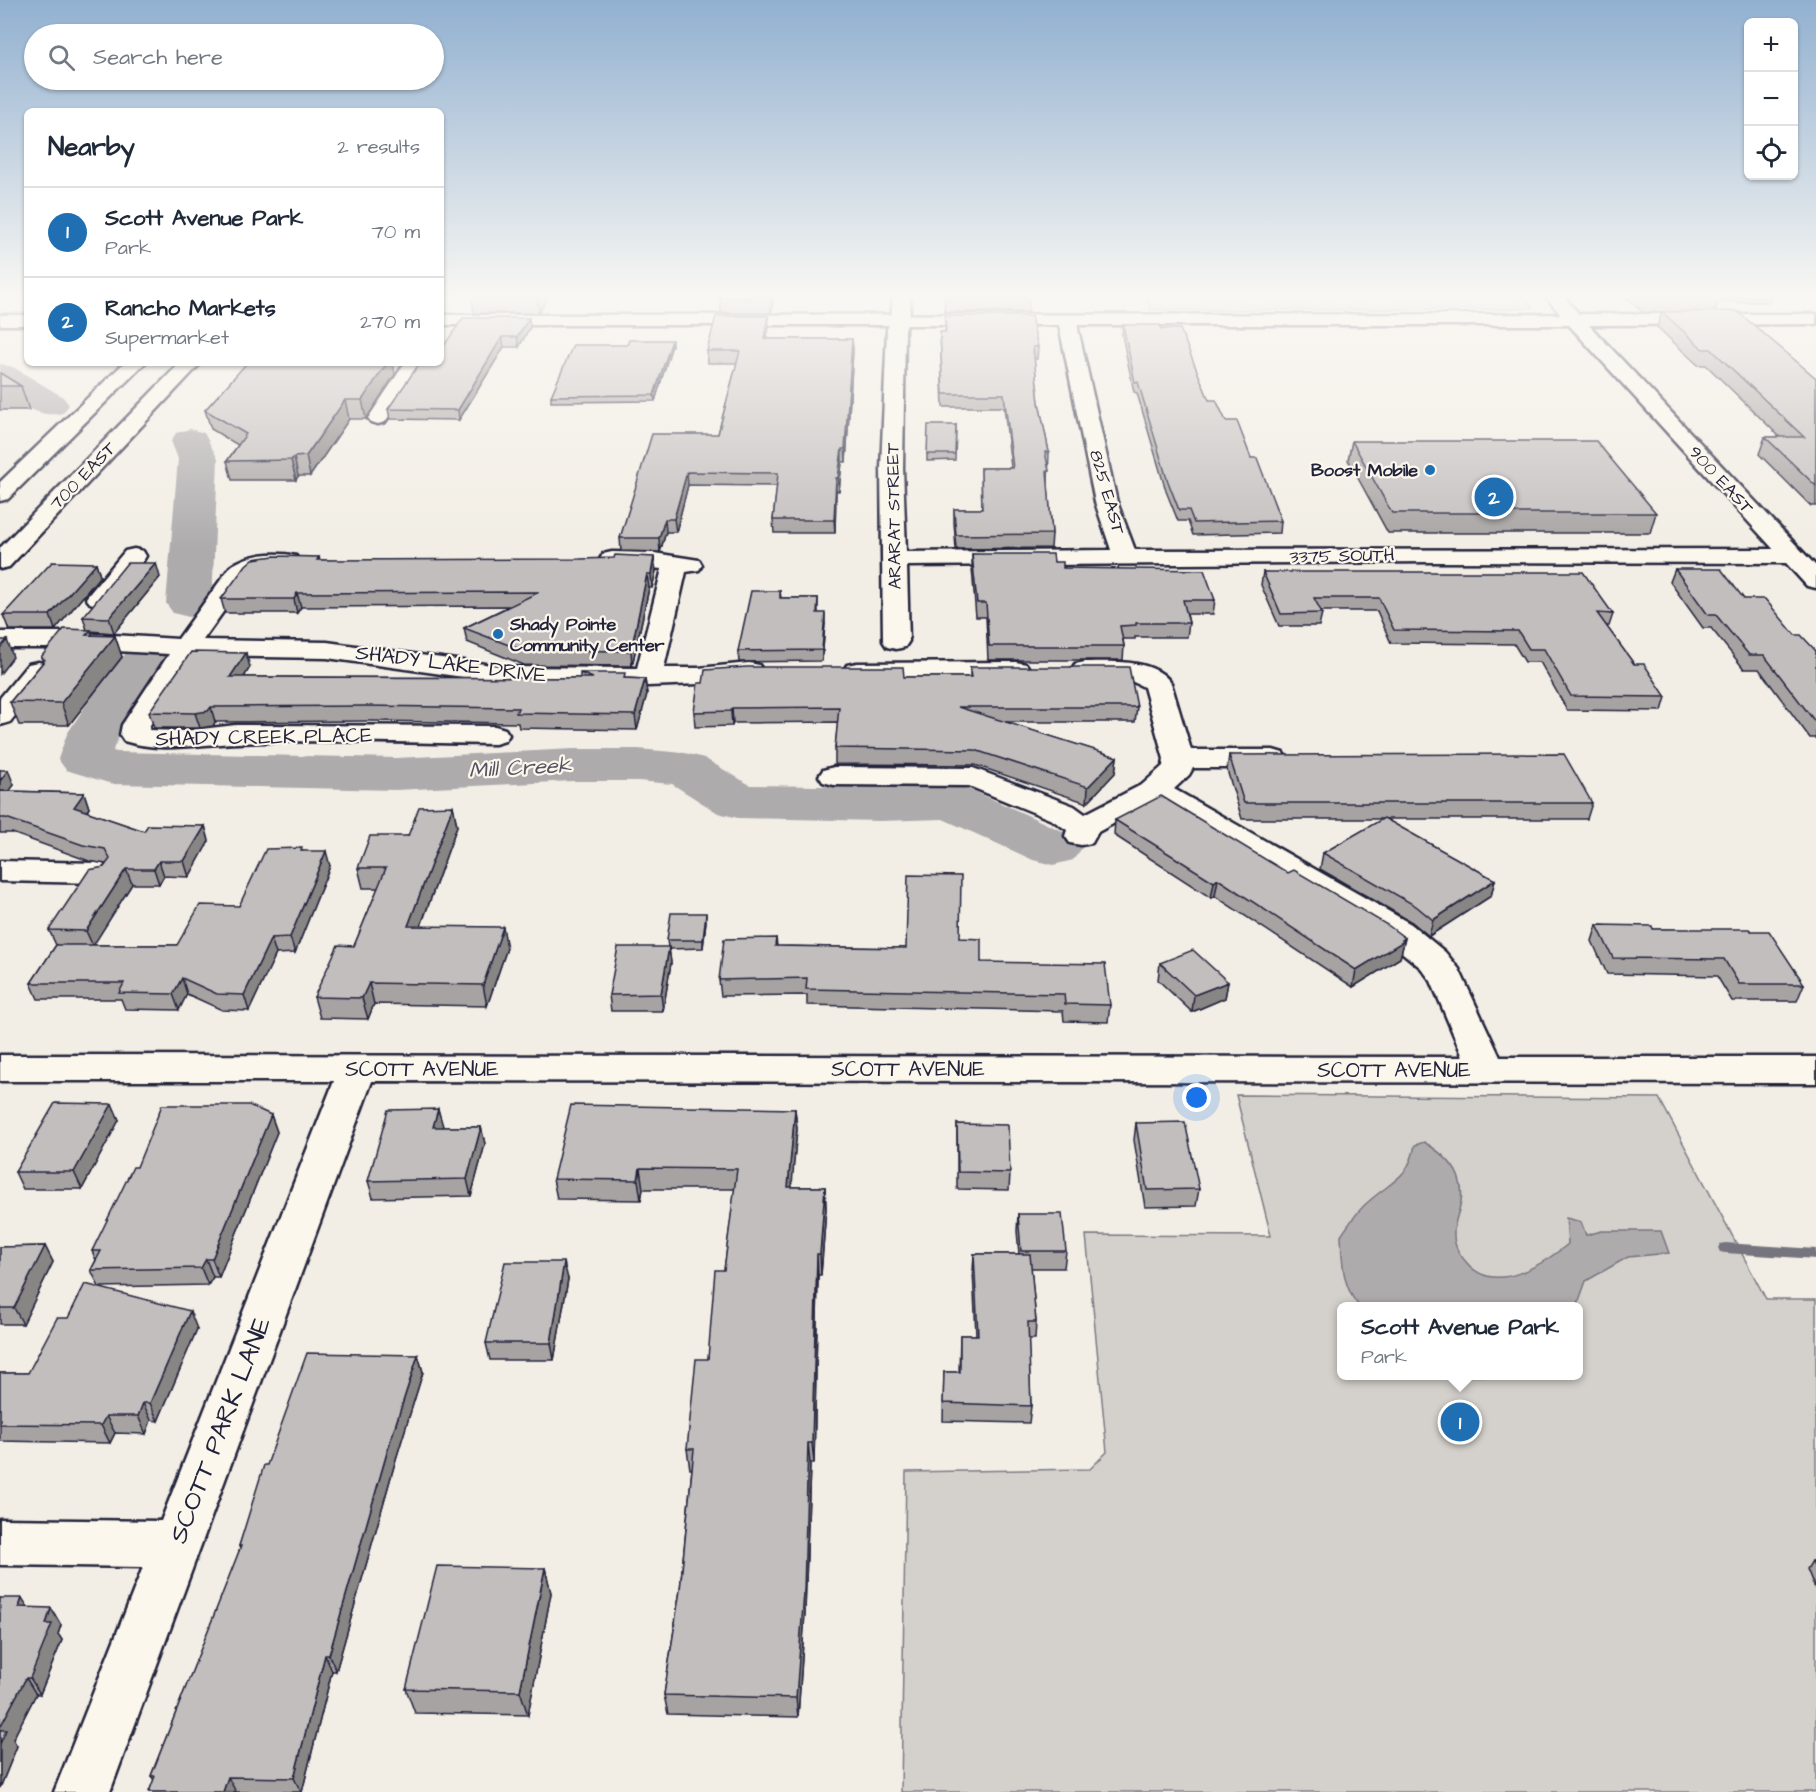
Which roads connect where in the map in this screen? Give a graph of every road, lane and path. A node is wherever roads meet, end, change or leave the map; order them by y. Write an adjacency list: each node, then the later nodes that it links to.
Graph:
1 (117, 381): 8 (street)
2 (174, 381): 16 (street, 700 EAST)
3 (403, 381): 7 (street)
4 (895, 381): 12 (street, ARARAT STREET)
5 (1080, 381): 13 (street, 825 EAST)
6 (1631, 381): 10 (street, 900 EAST)
7 (378, 418)
8 (0, 494)
9 (1816, 546): 10 (street, 3375 SOUTH)
10 (1788, 551): 13 (street, 3375 SOUTH); 17 (street, 900 EAST)
11 (134, 556): 19 (street)
12 (893, 559): 13 (street, 3375 SOUTH); 20 (street, ARARAT STREET)
13 (1126, 559)
14 (591, 560): 24 (street)
15 (312, 561): 21 (street, SHADY CREEK PLACE)
16 (0, 562)
17 (1816, 581)
18 (0, 640): 19 (street, SHADY LAKE DRIVE)
19 (64, 640): 21 (street, SHADY LAKE DRIVE); 25 (street)
20 (896, 641)
21 (187, 647): 24 (street, SHADY LAKE DRIVE); 26 (street, SHADY CREEK PLACE)
22 (770, 671): 24 (street, SHADY LAKE DRIVE)
23 (827, 671): 27 (street)
24 (648, 678)
25 (0, 716)
26 (495, 735)
27 (1179, 759): 28 (street); 30 (street)
28 (1296, 759)
29 (834, 776): 30 (street)
30 (1154, 790): 35 (street)
31 (0, 871): 32 (street)
32 (98, 873)
33 (0, 1068): 34 (street, SCOTT AVENUE)
34 (358, 1069): 35 (street, SCOTT AVENUE); 38 (street, SCOTT PARK LANE)
35 (1487, 1070): 36 (street, SCOTT AVENUE)
36 (1816, 1070)
37 (0, 1542): 38 (street)
38 (176, 1544): 39 (street, SCOTT PARK LANE)
39 (82, 1792)

